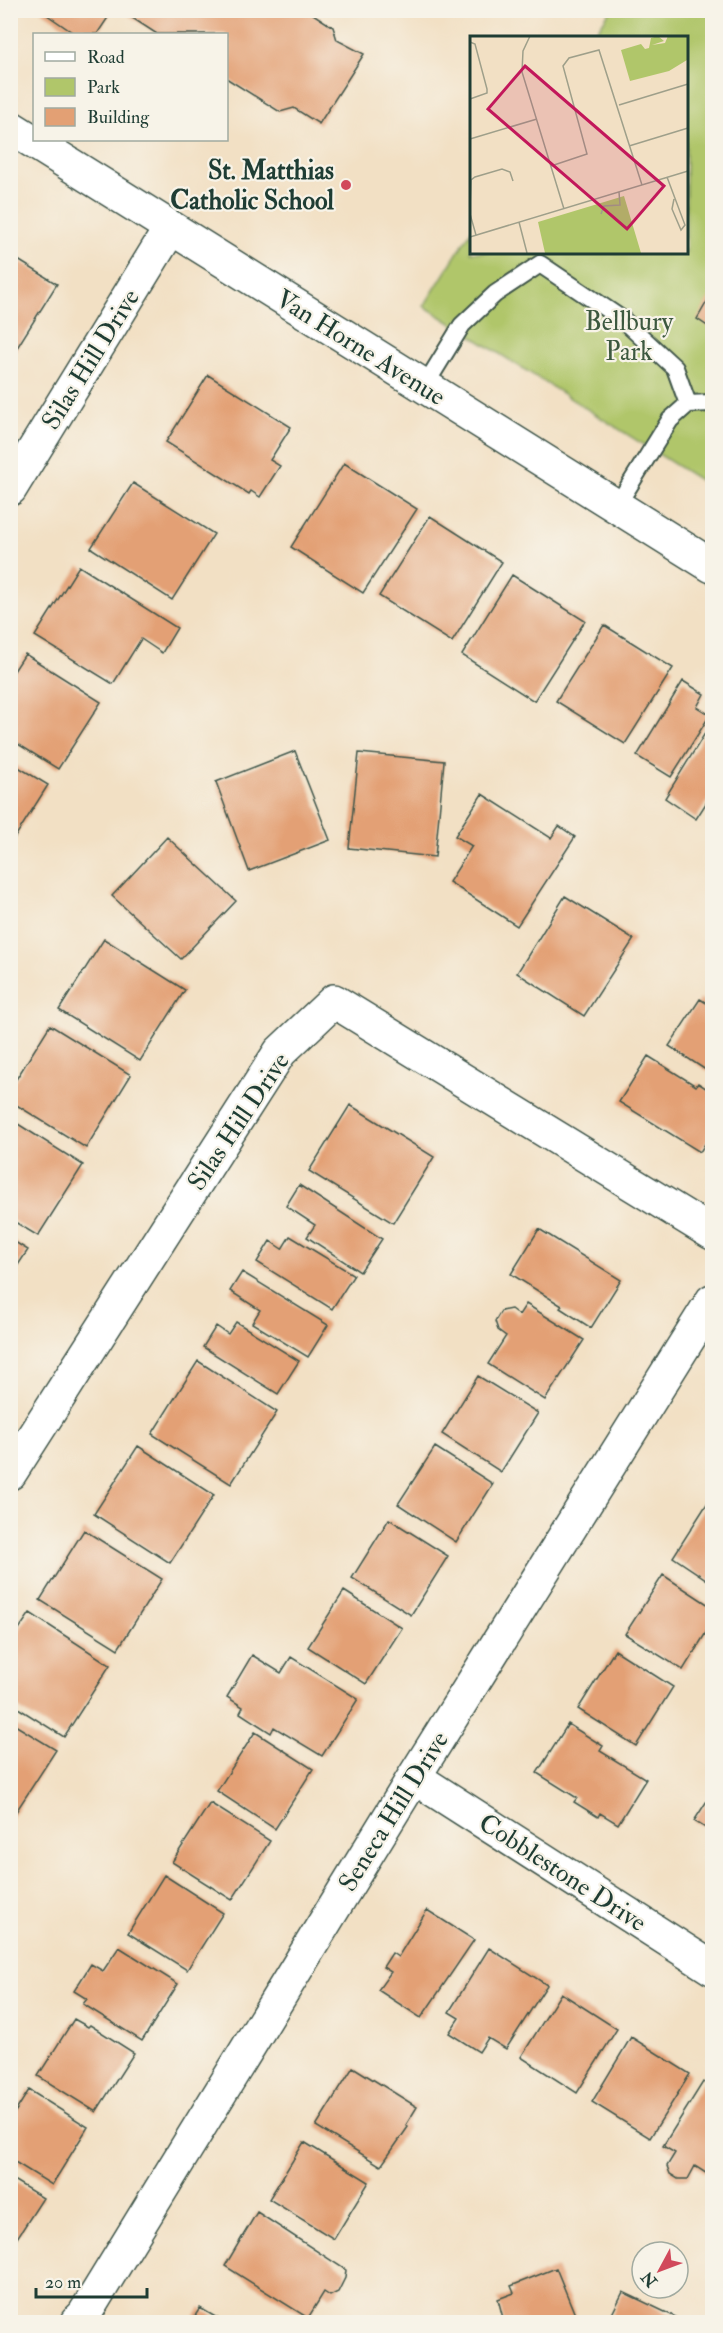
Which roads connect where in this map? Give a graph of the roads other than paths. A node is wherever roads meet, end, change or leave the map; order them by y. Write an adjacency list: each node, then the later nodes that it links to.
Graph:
1 (10, 127): 2 (street, Van Horne Avenue)
2 (170, 229): 3 (street, Van Horne Avenue); 6 (street, Silas Hill Drive)
3 (424, 387): 5 (lane); 7 (street, Van Horne Avenue)
4 (712, 403): 5 (lane)
5 (688, 404): 7 (lane)
6 (10, 489)
7 (616, 507): 8 (street, Van Horne Avenue)
8 (712, 566)
9 (712, 1233): 11 (street, Silas Hill Drive)
10 (712, 1302): 12 (street, Seneca Hill Drive)
11 (10, 1473)
12 (414, 1777): 13 (street, Cobblestone Drive); 14 (street, Seneca Hill Drive)
13 (712, 1968)
14 (77, 2322)

